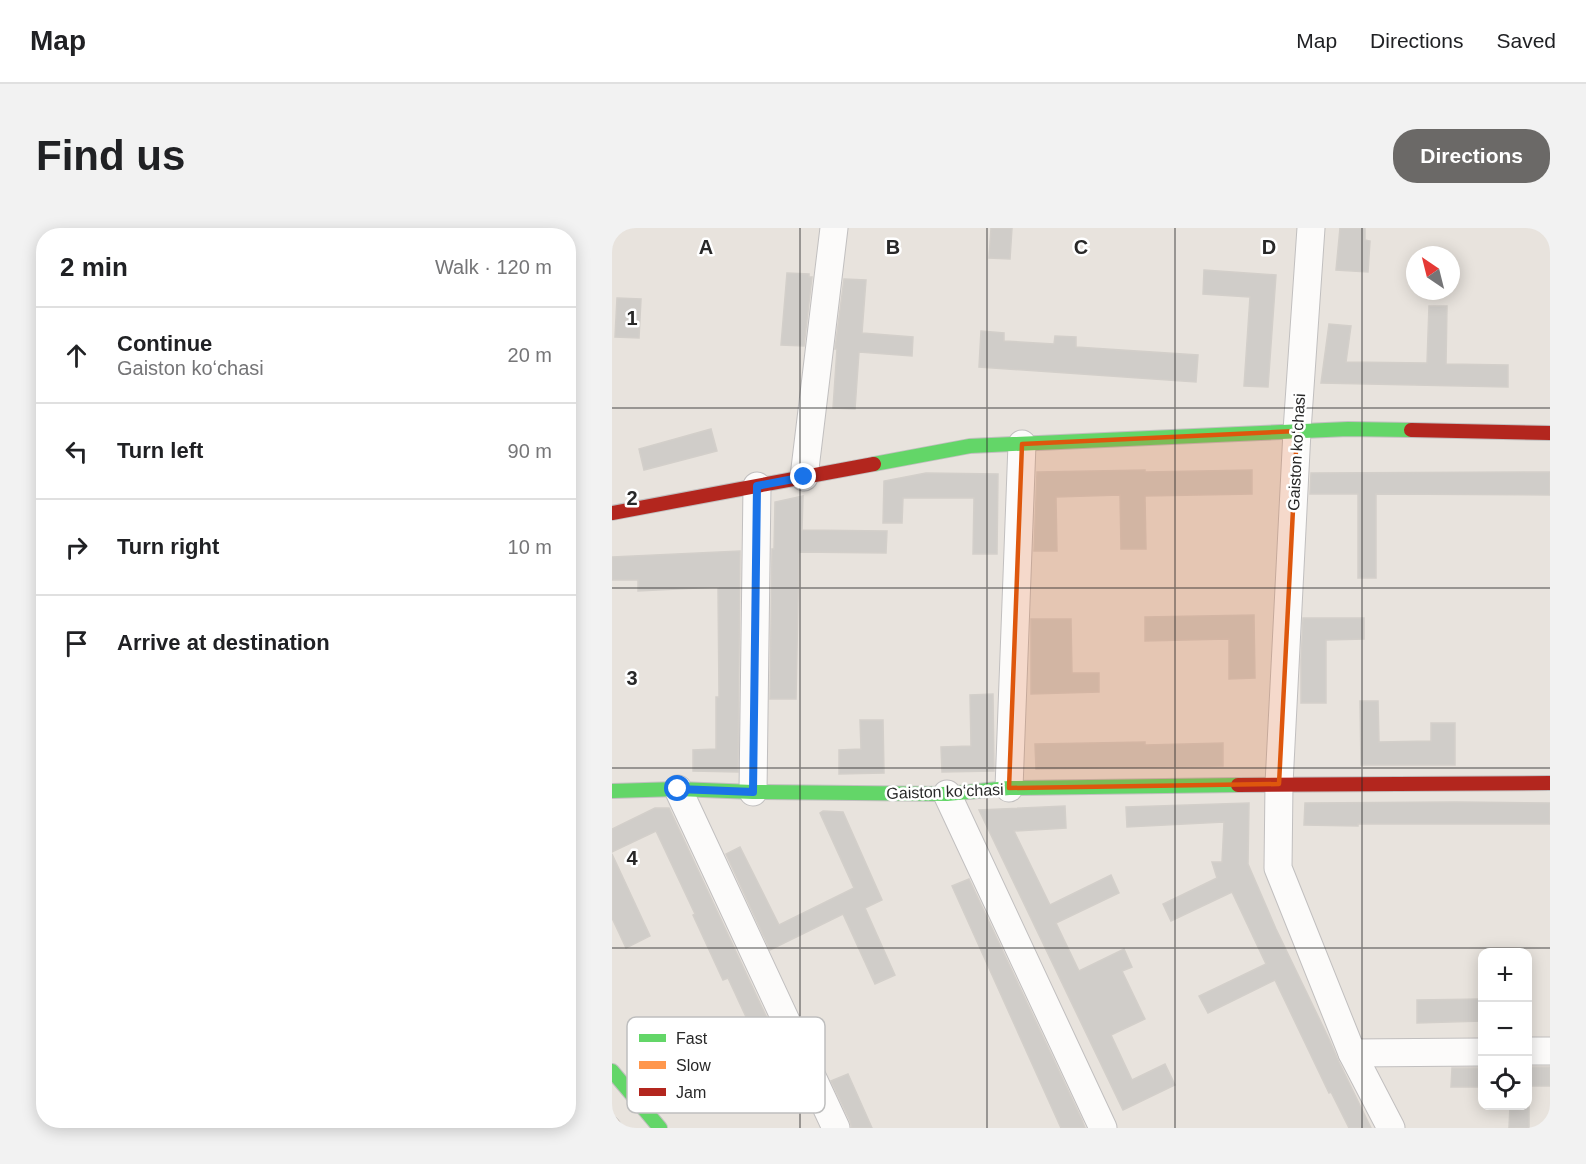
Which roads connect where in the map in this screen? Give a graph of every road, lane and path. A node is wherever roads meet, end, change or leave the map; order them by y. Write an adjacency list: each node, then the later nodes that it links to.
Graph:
1 (834, 228): 6 (street)
2 (1311, 228): 3 (street, Gaiston koʻchasi)
3 (1297, 431): 4 (street); 5 (street); 10 (street, Gaiston koʻchasi)
4 (1550, 432)
5 (1022, 444): 6 (street); 11 (street)
6 (804, 477): 7 (street)
7 (757, 486): 8 (street); 14 (street)
8 (612, 513)
9 (1550, 783): 10 (street, Gaiston koʻchasi)
10 (1279, 784): 11 (street, Gaiston koʻchasi); 20 (street)
11 (1009, 788): 15 (street, Gaiston koʻchasi)
12 (678, 789): 13 (street, Gaiston koʻchasi); 14 (street, Gaiston koʻchasi); 16 (street)
13 (612, 791)
14 (753, 792): 15 (street, Gaiston koʻchasi)
15 (947, 794): 29 (street)
16 (784, 1017)
17 (1550, 1051): 19 (street)
18 (1478, 1052): 20 (street)
19 (1532, 1052)
20 (1352, 1053): 30 (street)
21 (612, 1071): 22 (street)
22 (627, 1089)
23 (825, 1104): 28 (street)
24 (647, 1113): 27 (street)
25 (612, 1124): 26 (street)
26 (615, 1128)
27 (660, 1128)
28 (836, 1128)
29 (1103, 1128)
30 (1391, 1128)

